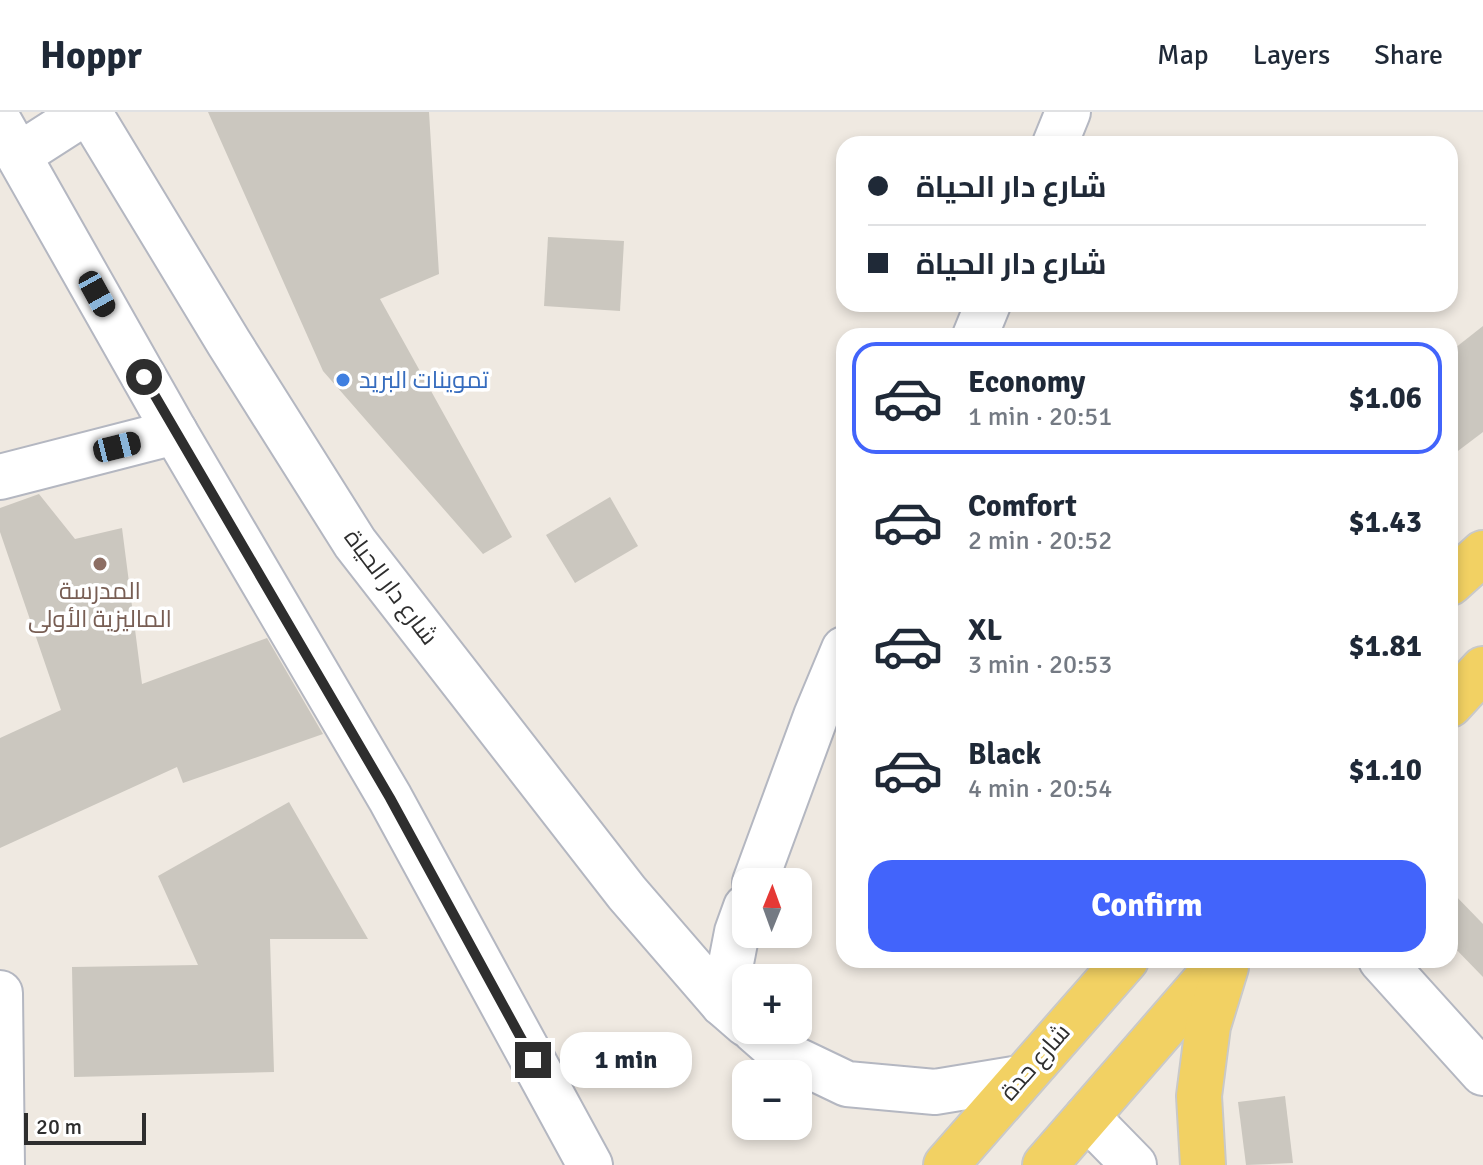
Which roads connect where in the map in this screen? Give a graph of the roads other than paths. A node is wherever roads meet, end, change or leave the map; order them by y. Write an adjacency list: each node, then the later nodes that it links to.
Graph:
1 (87, 112): 4 (main road); 18 (main road, شارع دار الحياة)
2 (1068, 112): 3 (main road)
3 (1058, 136)
4 (10, 139): 5 (main road)
5 (175, 432): 6 (main road); 24 (main road)
6 (0, 477)
7 (1483, 553): 8 (main road)
8 (1458, 576)
9 (836, 668): 12 (main road)
10 (1483, 669): 11 (main road)
11 (1458, 696)
12 (760, 868)
13 (1119, 968): 21 (main road, شارع حدة)
14 (1219, 968): 22 (main road)
15 (1224, 968): 28 (main road)
16 (1388, 968): 20 (main road)
17 (0, 993): 23 (main road)
18 (732, 1009)
19 (770, 1044): 21 (main road, شارع دار الحياة)
20 (1483, 1073)
21 (1020, 1078): 25 (main road, شارع حدة)
22 (1087, 1117): 26 (main road); 27 (main road)
23 (2, 1165)
24 (590, 1165)
25 (946, 1165)
26 (1045, 1165)
27 (1134, 1165)
28 (1203, 1165)

